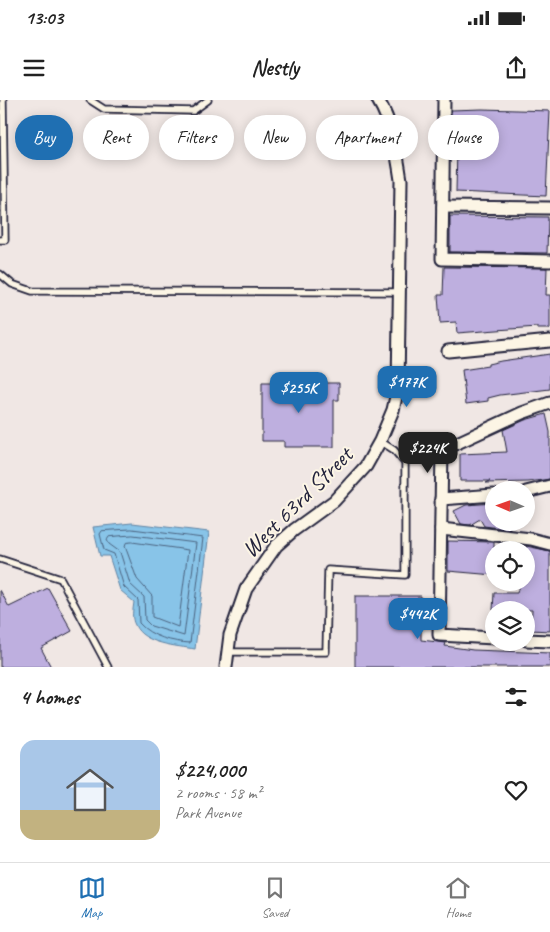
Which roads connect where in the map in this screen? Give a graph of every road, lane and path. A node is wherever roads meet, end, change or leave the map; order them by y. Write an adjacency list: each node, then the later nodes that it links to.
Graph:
1 (3, 100): 8 (lane)
2 (90, 100): 3 (lane)
3 (208, 100)
4 (378, 100): 11 (street, West 63rd Street)
5 (444, 100): 6 (street)
6 (443, 207): 7 (street); 9 (street)
7 (550, 208)
8 (0, 240)
9 (550, 261)
10 (0, 274): 11 (lane)
11 (400, 292): 15 (street, West 63rd Street)
12 (550, 340): 13 (street)
13 (448, 351)
14 (550, 403): 19 (street)
15 (380, 441): 26 (street, West 63rd Street); 26 (lane)
16 (550, 486): 17 (street)
17 (535, 490)
18 (485, 495): 19 (street)
19 (441, 499): 20 (street)
20 (441, 529): 21 (street); 23 (street)
21 (550, 544)
22 (0, 559): 27 (lane)
23 (485, 638)
24 (535, 641): 25 (street)
25 (550, 642)
26 (227, 652): 28 (street, West 63rd Street)
27 (108, 667)
28 (226, 667)

